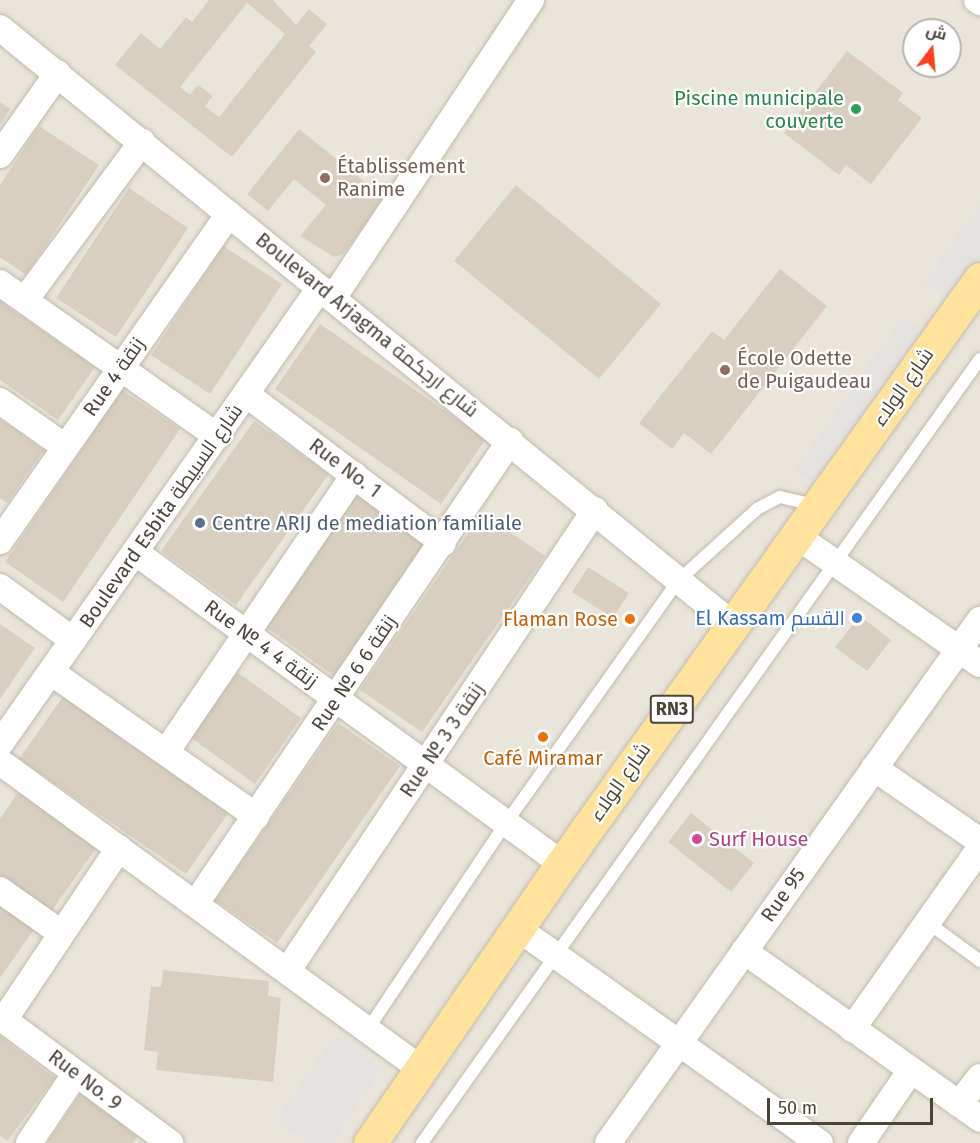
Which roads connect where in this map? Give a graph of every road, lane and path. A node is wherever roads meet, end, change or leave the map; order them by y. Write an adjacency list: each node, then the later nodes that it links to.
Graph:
1 (531, 0): 9 (street, Boulevard Esbita شارع السبيطة)
2 (0, 28): 3 (street, Boulevard Arjagma شارع ارجكمة)
3 (58, 74): 4 (street, Boulevard Arjagma شارع ارجكمة); 5 (street)
4 (142, 142): 6 (street, Boulevard Arjagma شارع ارجكمة); 10 (street)
5 (0, 155)
6 (229, 214): 9 (street, Boulevard Arjagma شارع ارجكمة); 12 (street, Rue 4 زنقة)
7 (980, 279): 19 (main road, شارع الولاء / RN3)
8 (0, 283): 10 (street)
9 (326, 293): 13 (street, Boulevard Esbita شارع السبيطة); 16 (street, Boulevard Arjagma شارع ارجكمة)
10 (25, 300): 12 (street)
11 (980, 359): 25 (lane)
12 (120, 367): 15 (street); 17 (street, Rue 4 زنقة)
13 (246, 394): 15 (street, Boulevard Esbita شارع السبيطة); 18 (street, Rue No. 1)
14 (0, 401): 17 (street)
15 (217, 436): 24 (street, Boulevard Esbita شارع السبيطة)
16 (510, 441): 20 (street, Boulevard Arjagma شارع ارجكمة); 23 (street, Rue № 6 زنقة 6)
17 (65, 447): 21 (street, Rue 4 زنقة)
18 (354, 475): 23 (street, Rue No. 1); 30 (street)
19 (820, 506): 22 (main road, شارع الولاء / RN3); 26 (lane)
20 (595, 510): 26 (street, Boulevard Arjagma شارع ارجكمة); 39 (street, Rue № 3 زنقة 3)
21 (1, 536)
22 (798, 537): 25 (street); 29 (main road, شارع الولاء / RN3)
23 (443, 543): 35 (street, Rue № 6 زنقة 6)
24 (135, 552): 30 (street, Rue № 4 زنقة 4); 31 (street, Boulevard Esbita شارع السبيطة)
25 (836, 564): 32 (street); 53 (lane)
26 (679, 580): 29 (street, Boulevard Arjagma شارع ارجكمة); 42 (lane)
27 (0, 587): 31 (street)
28 (980, 620): 32 (street, Rue 95)
29 (732, 624): 46 (main road, شارع الولاء / RN3)
30 (246, 633): 35 (street, Rue № 4 زنقة 4); 37 (street)
31 (73, 640): 34 (street, Boulevard Esbita شارع السبيطة)
32 (959, 649): 33 (street); 40 (street, Rue 95)
33 (980, 664)
34 (51, 672): 36 (street, Boulevard Esbita شارع السبيطة); 37 (street)
35 (336, 699): 39 (street, Rue № 4 زنقة 4); 41 (street, Rue № 6 زنقة 6)
36 (0, 744)
37 (166, 752): 41 (street)
38 (0, 762): 44 (street)
39 (425, 764): 42 (street, Rue № 4 زنقة 4); 55 (street, Rue № 3 زنقة 3)
40 (874, 768): 43 (street); 52 (street, Rue 95)
41 (256, 816): 48 (street, Rue № 6 زنقة 6)
42 (506, 823): 46 (street, Rue № 4 زنقة 4); 57 (lane)
43 (980, 841)
44 (119, 848): 48 (street); 51 (street)
45 (980, 848): 49 (street)
46 (562, 864): 50 (main road, شارع الولاء / RN3)
47 (0, 890): 51 (street)
48 (196, 903): 55 (street)
49 (927, 922): 54 (lane); 58 (street)
50 (520, 930): 53 (street); 60 (main road, شارع الولاء / RN3)
51 (61, 933): 56 (street)
52 (744, 951): 58 (street); 59 (street, Rue 95)
53 (554, 954): 59 (street); 69 (lane)
54 (980, 961)
55 (288, 970): 57 (street)
56 (2, 1019): 62 (street, Rue No. 9)
57 (368, 1029): 60 (street)
58 (852, 1029): 61 (street)
59 (679, 1043): 65 (street, Rue 95); 70 (street)
60 (421, 1069): 68 (main road, شارع الولاء / RN3)
61 (911, 1070): 64 (street); 71 (street)
62 (76, 1073): 66 (street, Rue No. 9); 67 (street)
63 (980, 1077): 64 (street)
64 (970, 1111)
65 (612, 1141)
66 (166, 1142)
67 (29, 1143)
68 (370, 1143)
69 (422, 1143)
70 (820, 1143)
71 (861, 1143)

